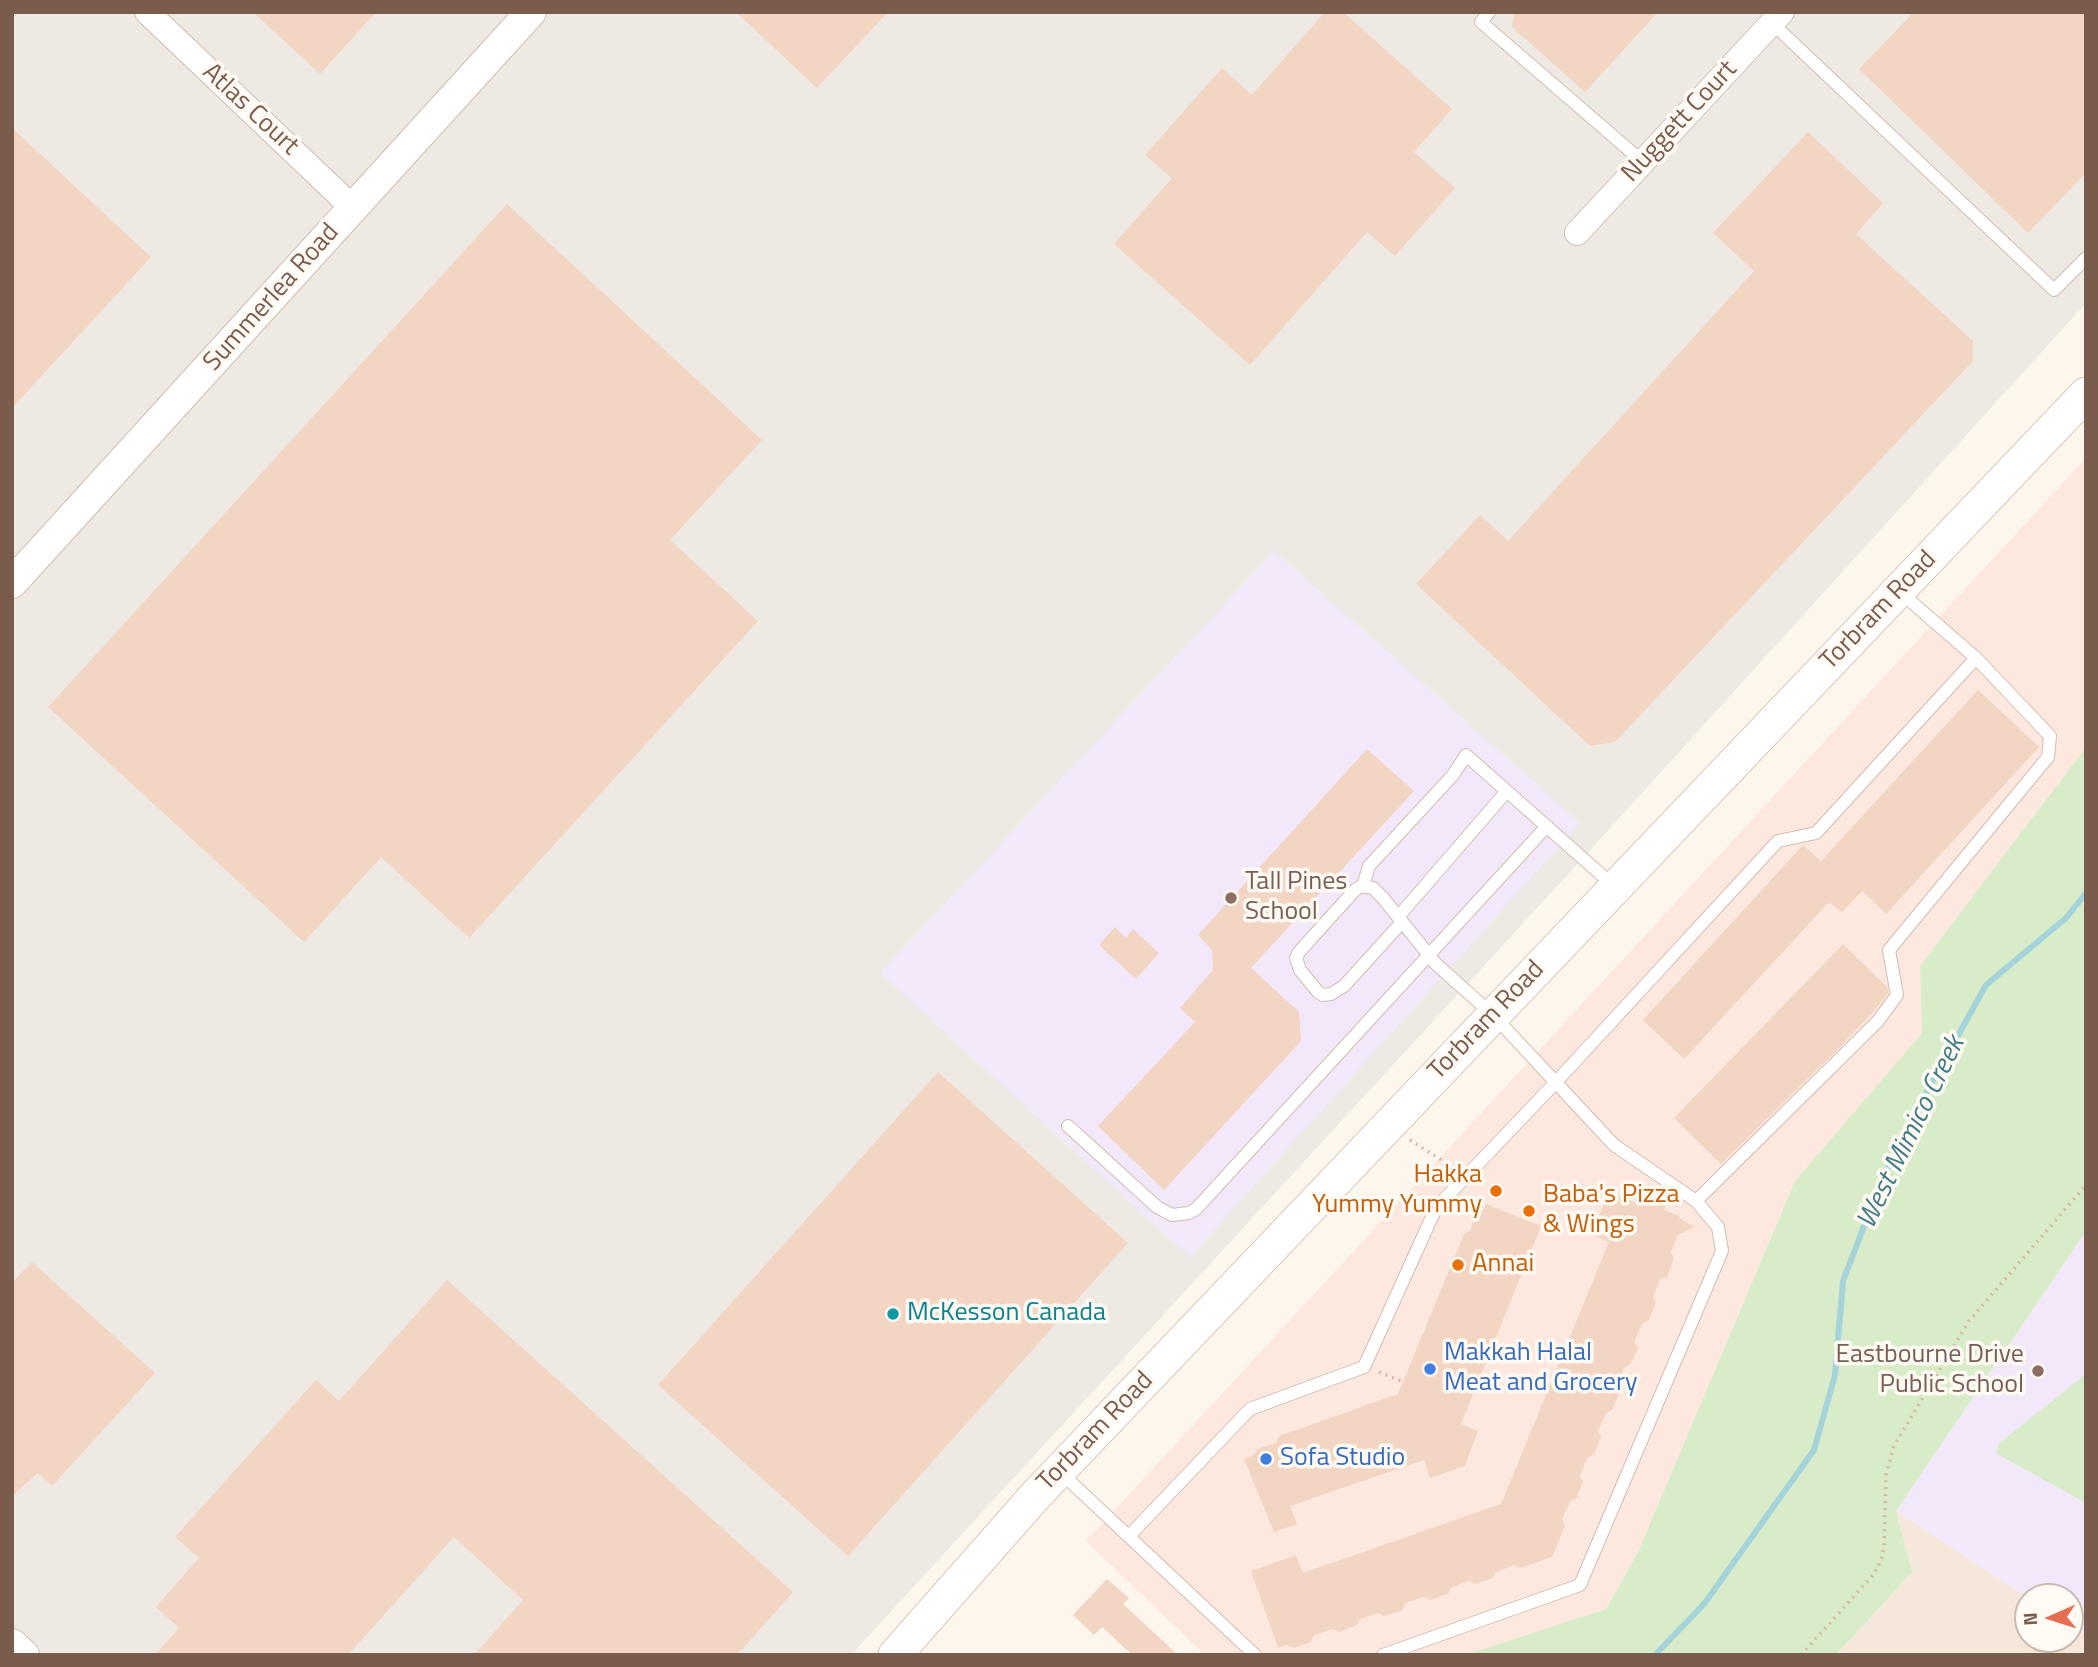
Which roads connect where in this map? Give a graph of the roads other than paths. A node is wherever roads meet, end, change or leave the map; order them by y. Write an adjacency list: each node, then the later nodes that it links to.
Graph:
1 (147, 12): 6 (street, Atlas Court)
2 (531, 12): 6 (street, Summerlea Road)
3 (1489, 12): 5 (lane)
4 (1777, 18): 5 (street, Nuggett Court); 8 (lane)
5 (1643, 162): 7 (street, Nuggett Court)
6 (353, 208): 10 (street, Summerlea Road)
7 (1577, 233)
8 (2086, 258)
9 (2086, 394): 11 (main road, Torbram Road)
10 (12, 583)
11 (1898, 590): 12 (lane); 16 (main road, Torbram Road)
12 (1976, 659): 20 (lane); 22 (lane)
13 (1507, 790): 14 (lane); 15 (lane); 17 (lane)
14 (1547, 826): 16 (lane); 18 (lane)
15 (1363, 886): 17 (lane); 17 (lane)
16 (1616, 887): 19 (main road, Torbram Road)
17 (1400, 919): 18 (lane)
18 (1430, 956): 19 (lane); 21 (lane)
19 (1493, 1016): 20 (lane); 23 (main road, Torbram Road)
20 (1556, 1082): 22 (lane); 24 (lane)
21 (1068, 1126)
22 (1696, 1201): 29 (lane)
23 (1059, 1471): 24 (lane); 27 (main road, Torbram Road)
24 (1129, 1536): 28 (lane)
25 (12, 1644): 26 (street)
26 (24, 1655)
27 (895, 1655)
28 (1255, 1655)
29 (1383, 1655)

